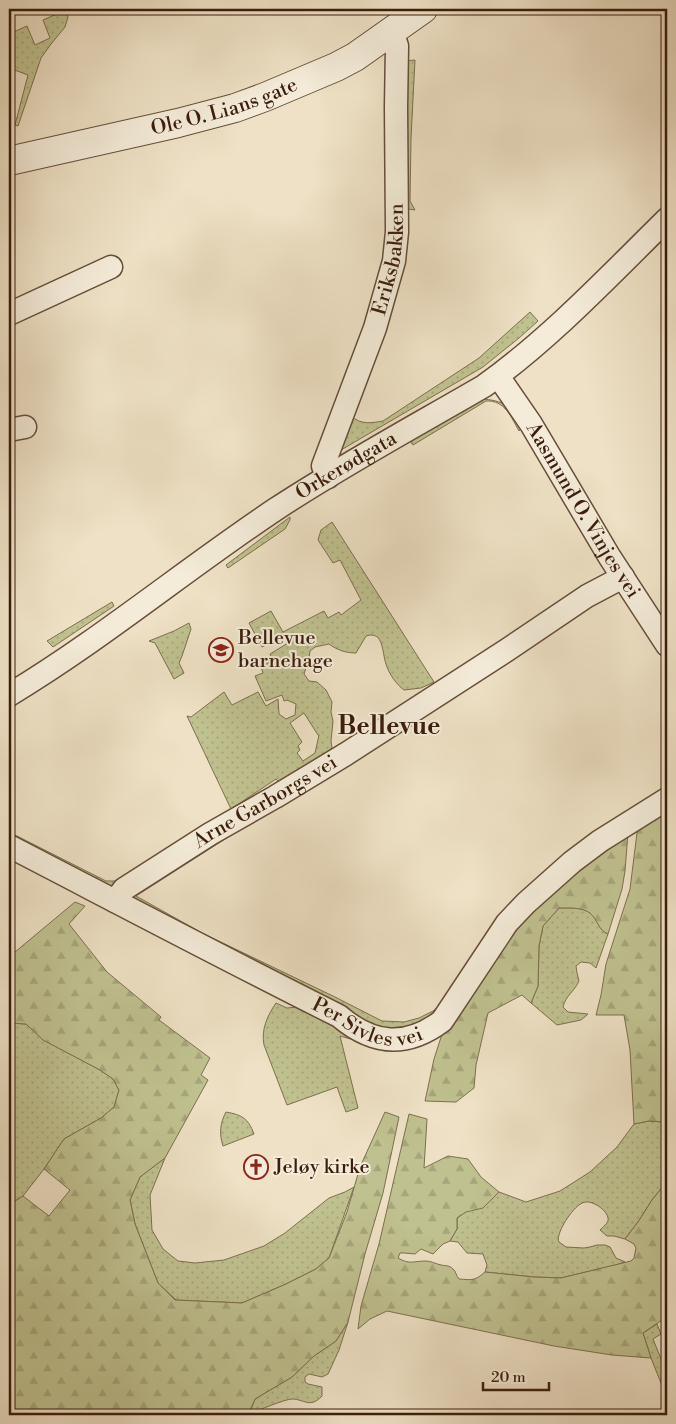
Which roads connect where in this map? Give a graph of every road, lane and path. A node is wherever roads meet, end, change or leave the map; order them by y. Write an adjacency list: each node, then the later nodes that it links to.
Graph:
1 (423, 9): 2 (street, Ole O. Lians gate)
2 (392, 31): 3 (street, Ole O. Lians gate); 8 (street, Eriksbakken)
3 (9, 161)
4 (667, 219): 7 (street, Orkerødgata)
5 (111, 267): 6 (street)
6 (9, 314)
7 (498, 376): 8 (street, Orkerødgata); 9 (street, Aasmund O. Vinjes vei)
8 (328, 476): 11 (street, Orkerødgata)
9 (623, 576): 10 (street, Aasmund O. Vinjes vei); 14 (street, Arne Garborgs vei)
10 (667, 645)
11 (9, 694)
12 (667, 799): 14 (street, Per Sivles vei)
13 (9, 846): 14 (street, Per Sivles vei)
14 (115, 901)

